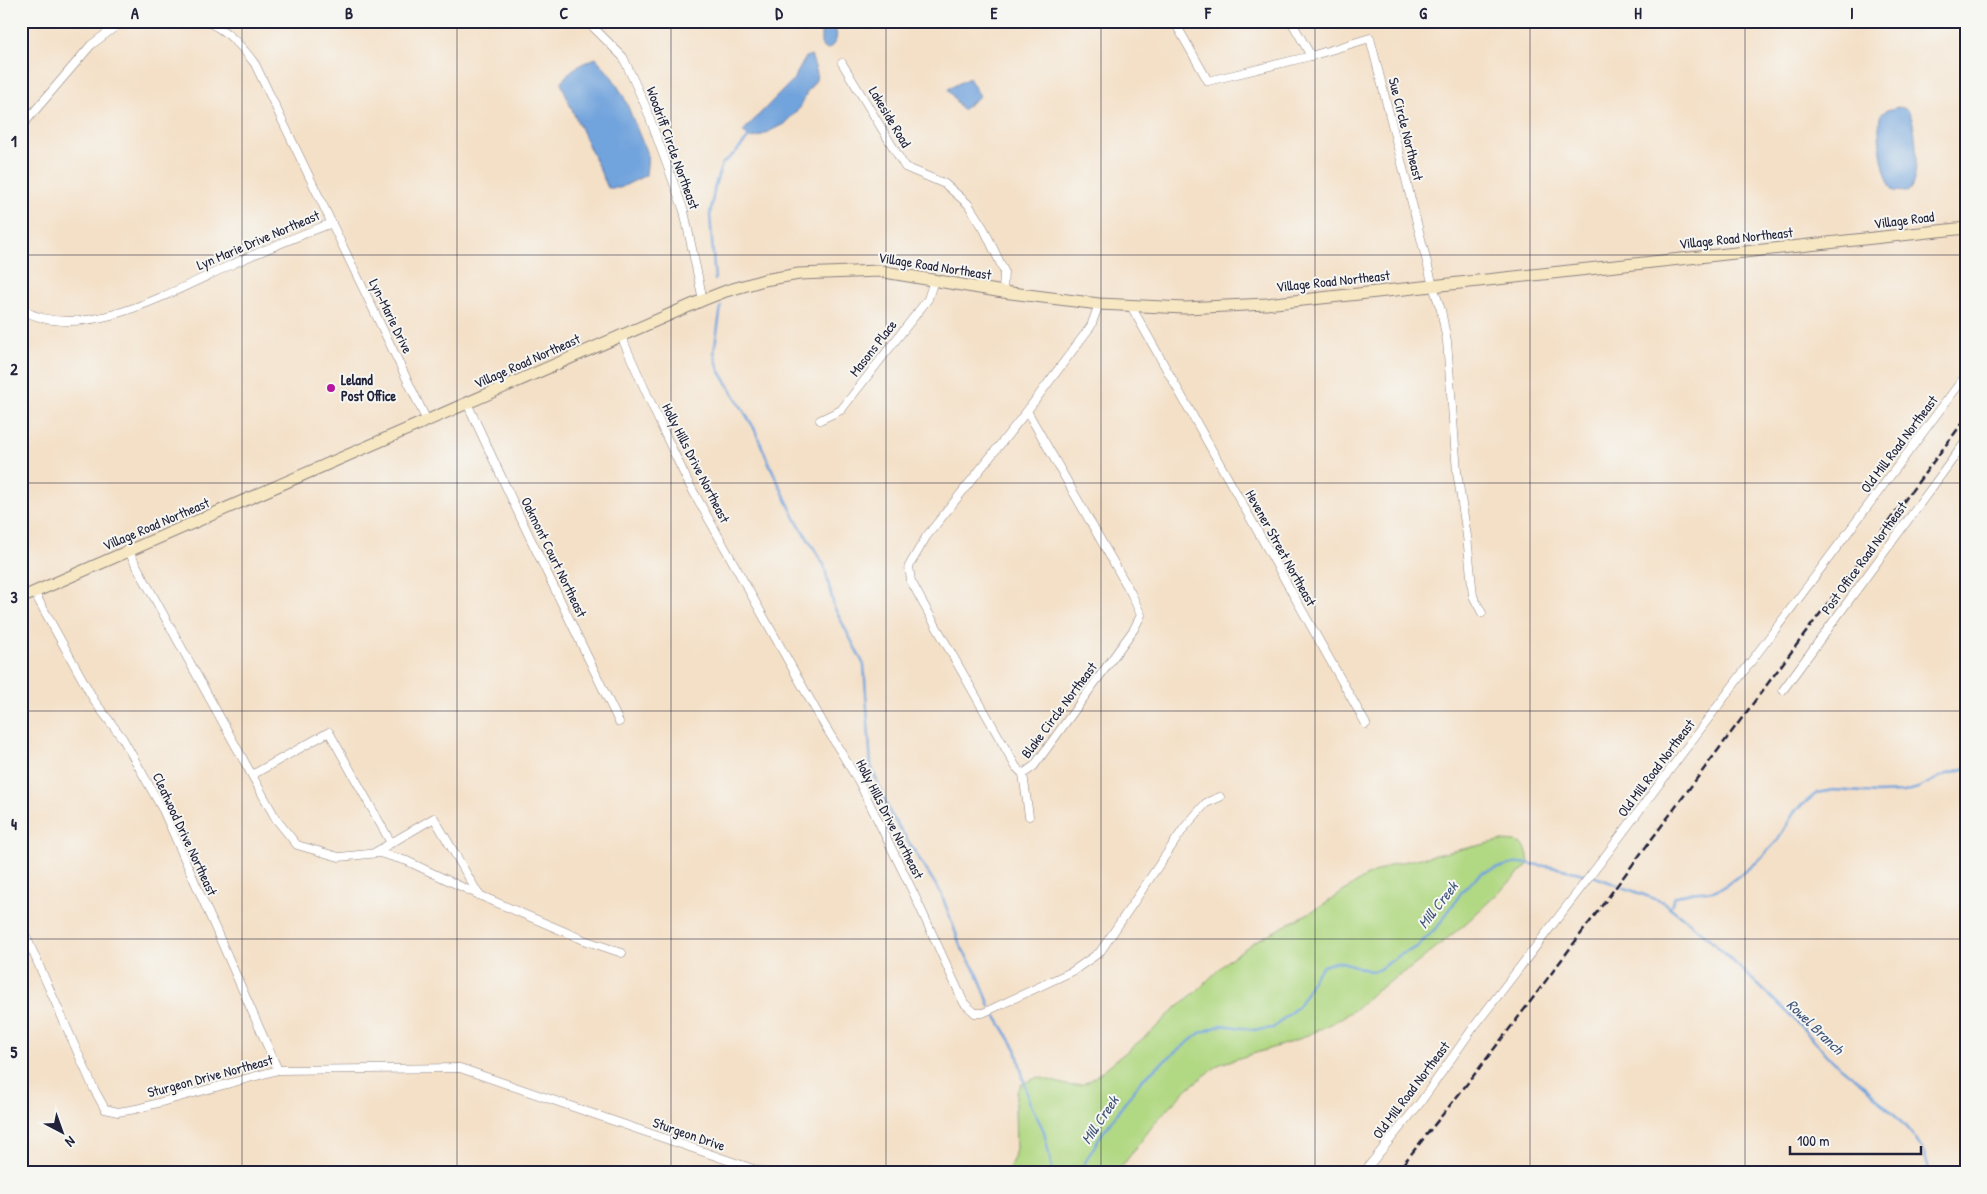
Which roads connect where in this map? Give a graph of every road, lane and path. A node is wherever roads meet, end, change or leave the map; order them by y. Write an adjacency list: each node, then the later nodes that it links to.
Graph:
1 (123, 21): 8 (street)
2 (205, 21): 9 (street, Lyn Marie Drive Northeast)
3 (588, 21): 15 (street, Woodriff Circle Northeast)
4 (1174, 21): 6 (street, Sue Circle Northeast)
5 (1291, 21): 6 (street)
6 (1310, 56): 13 (street, Sue Circle Northeast)
7 (842, 63): 14 (street, Lakeside Road)
8 (21, 127)
9 (332, 222): 18 (street, Lyn Marie Drive Northeast); 24 (street, Lyn-Marie Drive)
10 (1966, 228): 11 (main road, Village Road)
11 (1845, 242): 13 (main road, Village Road Northeast)
12 (934, 280): 14 (main road, Village Road Northeast); 15 (main road, Village Road Northeast); 23 (street, Masons Place)
13 (1433, 286): 17 (main road, Village Road Northeast); 29 (street)
14 (1003, 292): 16 (main road, Village Road Northeast)
15 (703, 300): 19 (main road, Village Road Northeast)
16 (1099, 304): 17 (main road, Village Road Northeast); 22 (street, Blake Circle Northeast)
17 (1131, 306): 32 (street, Hevener Street Northeast)
18 (21, 309)
19 (621, 336): 21 (main road, Village Road Northeast); 35 (street, Holly Hills Drive Northeast)
20 (1966, 375): 45 (street, Old Mill Road Northeast)
21 (467, 403): 24 (main road, Village Road Northeast); 31 (street, Oakmont Court Northeast)
22 (1028, 411): 33 (street, Blake Circle Northeast); 33 (street, Blake Circle Northeast)
23 (820, 420)
24 (427, 421): 26 (main road, Village Road Northeast)
25 (1966, 441): 30 (street, Post Office Road Northeast)
26 (129, 552): 27 (main road, Village Road Northeast); 34 (street)
27 (34, 592): 28 (main road, Village Road Northeast); 42 (street, Cleatwood Drive Northeast)
28 (21, 598)
29 (1482, 613)
30 (1783, 690)
31 (619, 722)
32 (1366, 724)
33 (1023, 774): 36 (street)
34 (252, 775): 37 (street); 38 (street)
35 (1220, 797)
36 (1029, 816)
37 (391, 843): 38 (street); 39 (street)
38 (372, 854): 39 (street)
39 (479, 895): 41 (street)
40 (21, 926): 42 (street, Sturgeon Drive Northeast)
41 (622, 953)
42 (278, 1070): 43 (street, Sturgeon Drive Northeast)
43 (606, 1119): 44 (street, Sturgeon Drive)
44 (765, 1173)
45 (1363, 1173)

